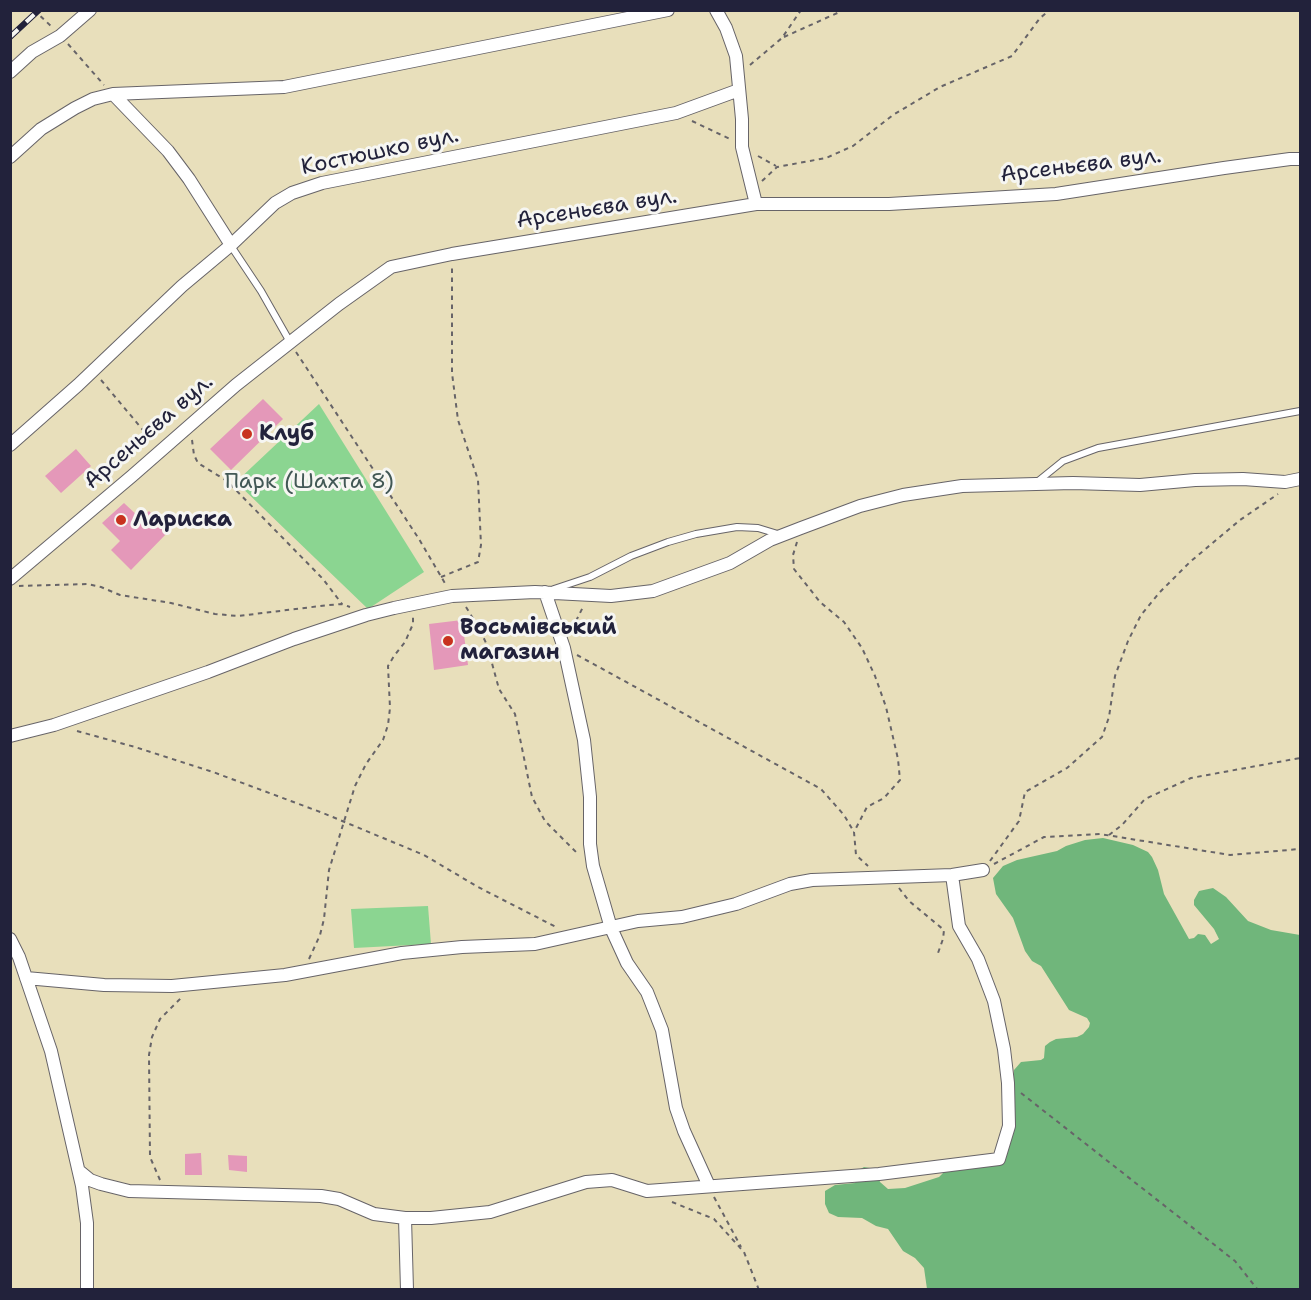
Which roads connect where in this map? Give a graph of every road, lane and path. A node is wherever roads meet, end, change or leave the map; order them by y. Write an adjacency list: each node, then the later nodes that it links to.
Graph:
1 (34, 10): 8 (path)
2 (90, 10): 8 (street)
3 (668, 10): 13 (street)
4 (716, 10): 11 (street)
5 (801, 10): 9 (path)
6 (844, 10): 9 (path)
7 (1050, 10): 18 (path)
8 (60, 36): 10 (street); 13 (path)
9 (782, 39): 11 (path)
10 (10, 72)
11 (738, 74): 12 (street)
12 (739, 90): 14 (street, Костюшко вул.); 15 (street)
13 (113, 94): 16 (street); 20 (street)
14 (676, 113): 15 (path); 20 (street, Костюшко вул.)
15 (742, 147): 18 (path); 19 (street)
16 (10, 157)
17 (1300, 159): 19 (street, Арсеньєва вул.)
18 (777, 167): 19 (path)
19 (754, 198): 21 (street, Арсеньєва вул.)
20 (231, 245): 22 (lane); 23 (street, Костюшко вул.)
21 (452, 254): 22 (street, Арсеньєва вул.); 33 (path)
22 (290, 342): 25 (street, Арсеньєва вул.); 33 (path)
23 (93, 371): 26 (street, Костюшко вул.); 27 (path)
24 (1300, 411): 29 (lane)
25 (189, 425): 27 (street, Арсеньєва вул.); 39 (path)
26 (10, 445)
27 (161, 451): 34 (street, Арсеньєва вул.)
28 (1300, 479): 29 (street)
29 (1034, 485): 31 (street)
30 (1278, 493): 51 (path)
31 (801, 528): 32 (street); 47 (path)
32 (782, 536): 36 (lane); 37 (street)
33 (441, 577): 38 (path)
34 (10, 579)
35 (10, 584): 39 (path)
36 (545, 592): 37 (street); 38 (street); 42 (street)
37 (593, 595): 42 (path)
38 (455, 596): 40 (street); 50 (path)
39 (342, 604): 41 (path)
40 (412, 604): 41 (street); 46 (path)
41 (366, 615): 44 (street)
42 (564, 648): 47 (path); 50 (street)
43 (74, 730): 46 (path)
44 (10, 736)
45 (1300, 758): 48 (path)
46 (343, 821): 55 (path); 59 (path)
47 (854, 832): 53 (path)
48 (1109, 835): 49 (path); 51 (path)
49 (1300, 849)
50 (593, 866): 54 (street)
51 (983, 870): 52 (street)
52 (952, 875): 53 (street); 62 (street)
53 (888, 877): 54 (street); 57 (path)
54 (611, 928): 55 (street); 64 (street)
55 (574, 936): 59 (street)
56 (10, 939): 58 (street)
57 (938, 954)
58 (15, 957): 60 (street)
59 (302, 972): 60 (street)
60 (26, 978): 63 (street)
61 (182, 998): 65 (path)
62 (1008, 1083): 64 (street); 72 (path)
63 (79, 1171): 65 (street); 69 (street)
64 (709, 1186): 67 (street); 68 (path)
65 (168, 1193): 67 (street)
66 (669, 1200): 68 (path)
67 (405, 1218): 70 (street)
68 (744, 1252): 71 (path)
69 (87, 1290)
70 (407, 1290)
71 (759, 1290)
72 (1258, 1290)

